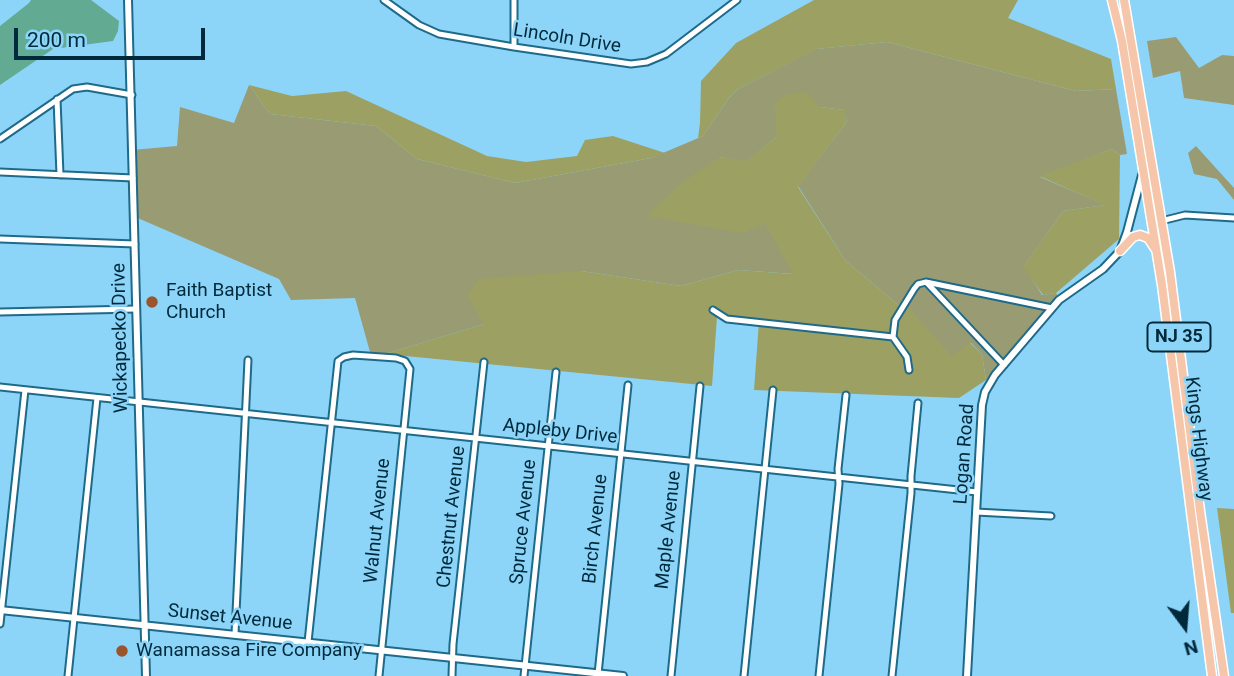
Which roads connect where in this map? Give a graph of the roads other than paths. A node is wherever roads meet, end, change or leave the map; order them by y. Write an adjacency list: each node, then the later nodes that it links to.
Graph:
1 (128, 0): 8 (street, Wickapecko Drive)
2 (384, 0): 7 (street, Lincoln Drive)
3 (514, 0): 7 (street)
4 (737, 0): 7 (street, Lincoln Drive)
5 (1112, 0): 11 (main road, Kings Highway / NJ 35)
6 (1124, 0): 16 (main road, Kings Highway / NJ 35)
7 (514, 47)
8 (132, 96): 9 (street); 14 (street, Wickapecko Drive)
9 (57, 99): 10 (street); 13 (street)
10 (0, 139)
11 (1143, 167): 16 (main road, Kings Highway / NJ 35); 19 (street, Logan Road)
12 (0, 172): 13 (street)
13 (60, 175): 14 (street)
14 (133, 178): 18 (street, Wickapecko Drive)
15 (1234, 218): 16 (street)
16 (1157, 222): 20 (main road, Kings Highway / NJ 35); 76 (main road, Kings Highway / NJ 35)
17 (0, 239): 18 (street)
18 (135, 244): 23 (street, Wickapecko Drive)
19 (1120, 251): 20 (main road); 22 (street, Logan Road)
20 (1157, 252): 75 (main road, Kings Highway / NJ 35)
21 (926, 282): 22 (street); 26 (street); 29 (street)
22 (1052, 308): 29 (street, Logan Road)
23 (136, 309): 25 (street); 39 (street, Wickapecko Drive)
24 (713, 310): 26 (street)
25 (0, 312)
26 (893, 337): 30 (street)
27 (248, 360): 41 (street)
28 (484, 362): 44 (street, Chestnut Avenue)
29 (1004, 365): 51 (street, Logan Road)
30 (909, 370)
31 (556, 372): 45 (street, Spruce Avenue)
32 (628, 385): 46 (street, Birch Avenue)
33 (701, 386): 47 (street, Maple Avenue)
34 (0, 387): 35 (street, Appleby Drive)
35 (25, 390): 38 (street, Appleby Drive); 54 (street)
36 (773, 390): 48 (street)
37 (846, 395): 49 (street)
38 (97, 398): 39 (street, Appleby Drive); 55 (street)
39 (139, 402): 41 (street, Appleby Drive); 57 (street, Wickapecko Drive)
40 (918, 403): 50 (street)
41 (245, 414): 42 (street, Appleby Drive); 58 (street)
42 (331, 423): 43 (street, Appleby Drive); 43 (street, Walnut Avenue); 59 (street)
43 (403, 431): 44 (street, Appleby Drive); 60 (street, Walnut Avenue)
44 (476, 438): 45 (street, Appleby Drive); 61 (street, Chestnut Avenue)
45 (548, 446): 46 (street, Appleby Drive); 62 (street, Spruce Avenue)
46 (620, 454): 47 (street, Appleby Drive); 63 (street, Birch Avenue)
47 (692, 462): 48 (street, Appleby Drive); 70 (street, Maple Avenue)
48 (765, 469): 49 (street, Appleby Drive); 71 (street)
49 (839, 477): 50 (street, Appleby Drive); 72 (street)
50 (911, 485): 51 (street, Appleby Drive); 73 (street)
51 (977, 492): 52 (street, Logan Road)
52 (976, 512): 53 (street); 74 (street, Logan Road)
53 (1051, 516)
54 (1, 610): 55 (street, Sunset Avenue); 56 (street)
55 (74, 617): 57 (street, Sunset Avenue); 64 (street)
56 (0, 624)
57 (145, 625): 58 (street, Sunset Avenue); 65 (street, Wickapecko Drive)
58 (235, 634): 59 (street, Sunset Avenue)
59 (308, 642): 60 (street, Sunset Avenue)
60 (380, 650): 61 (street, Sunset Avenue); 66 (street, Walnut Avenue)
61 (453, 658): 62 (street, Sunset Avenue); 67 (street, Chestnut Avenue)
62 (525, 666): 63 (street, Sunset Avenue); 68 (street, Spruce Avenue)
63 (598, 675): 69 (street, Sunset Avenue)
64 (68, 676)
65 (146, 676)
66 (379, 676)
67 (452, 676)
68 (524, 676)
69 (623, 676)
70 (671, 676)
71 (744, 676)
72 (819, 676)
73 (892, 676)
74 (967, 676)
75 (1212, 676)
76 (1224, 676)

